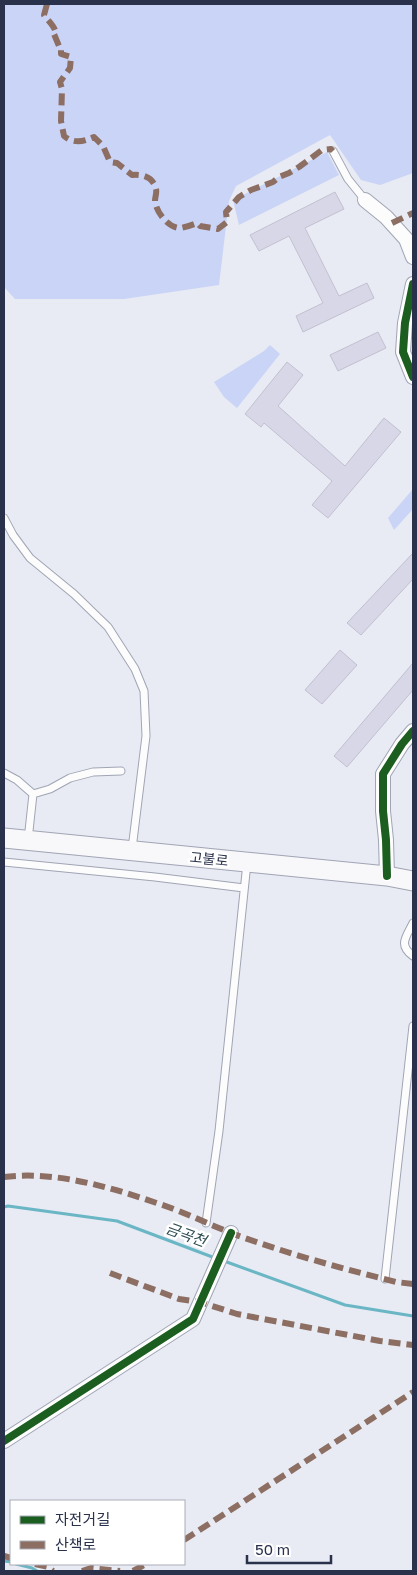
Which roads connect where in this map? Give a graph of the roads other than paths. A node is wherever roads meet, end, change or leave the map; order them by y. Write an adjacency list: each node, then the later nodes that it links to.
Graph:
1 (333, 151): 2 (lane)
2 (365, 200): 3 (street)
3 (413, 257)
4 (413, 284): 5 (street)
5 (413, 377)
6 (4, 518): 13 (lane)
7 (413, 731): 16 (street)
8 (121, 770): 10 (lane)
9 (4, 773): 10 (lane)
10 (33, 794): 12 (lane)
11 (4, 838): 12 (main road, 고불로)
12 (28, 840): 13 (main road, 고불로)
13 (132, 851): 15 (main road, 고불로)
14 (4, 862): 18 (lane)
15 (247, 863): 16 (main road, 고불로); 18 (lane)
16 (387, 876): 17 (main road, 고불로)
17 (413, 881)
18 (244, 888): 22 (lane)
19 (413, 923): 20 (lane)
20 (413, 956)
21 (413, 1026): 24 (lane)
22 (206, 1223)
23 (231, 1233): 25 (street)
24 (385, 1279)
25 (4, 1442)

